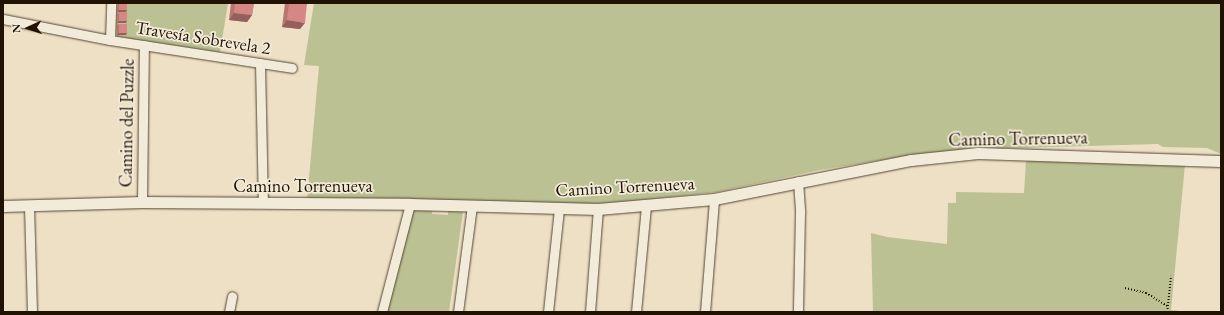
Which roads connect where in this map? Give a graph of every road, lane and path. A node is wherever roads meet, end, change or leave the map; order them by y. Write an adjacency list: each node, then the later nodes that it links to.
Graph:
1 (111, 3): 3 (street)
2 (3, 19): 3 (street, Travesía Sobrevela 2)
3 (110, 40): 4 (street, Travesía Sobrevela 2)
4 (144, 45): 5 (street, Travesía Sobrevela 2); 10 (street, Camino del Puzzle)
5 (260, 63): 6 (street, Travesía Sobrevela 2); 11 (street)
6 (292, 68)
7 (1221, 161): 8 (street, Camino Torrenueva)
8 (798, 181): 9 (street, Camino Torrenueva); 31 (street)
9 (714, 199): 16 (street, Camino Torrenueva); 30 (street)
10 (142, 202): 11 (street, Camino Torrenueva); 12 (street, Camino Torrenueva)
11 (263, 203): 13 (street, Camino Torrenueva)
12 (28, 204): 14 (street, Camino Torrenueva); 23 (street)
13 (410, 204): 15 (street, Camino Torrenueva); 25 (street)
14 (3, 206)
15 (472, 206): 17 (street, Camino Torrenueva); 26 (street)
16 (646, 206): 18 (street, Camino Torrenueva); 29 (street)
17 (559, 209): 18 (street, Camino Torrenueva); 27 (street)
18 (598, 210): 28 (street)
19 (1171, 276): 22 (path)
20 (1125, 288): 22 (path)
21 (232, 296): 24 (street)
22 (1168, 306): 32 (path)
23 (32, 312)
24 (229, 312)
25 (382, 312)
26 (458, 312)
27 (548, 312)
28 (590, 312)
29 (636, 312)
30 (706, 312)
31 (798, 312)
32 (1167, 312)

